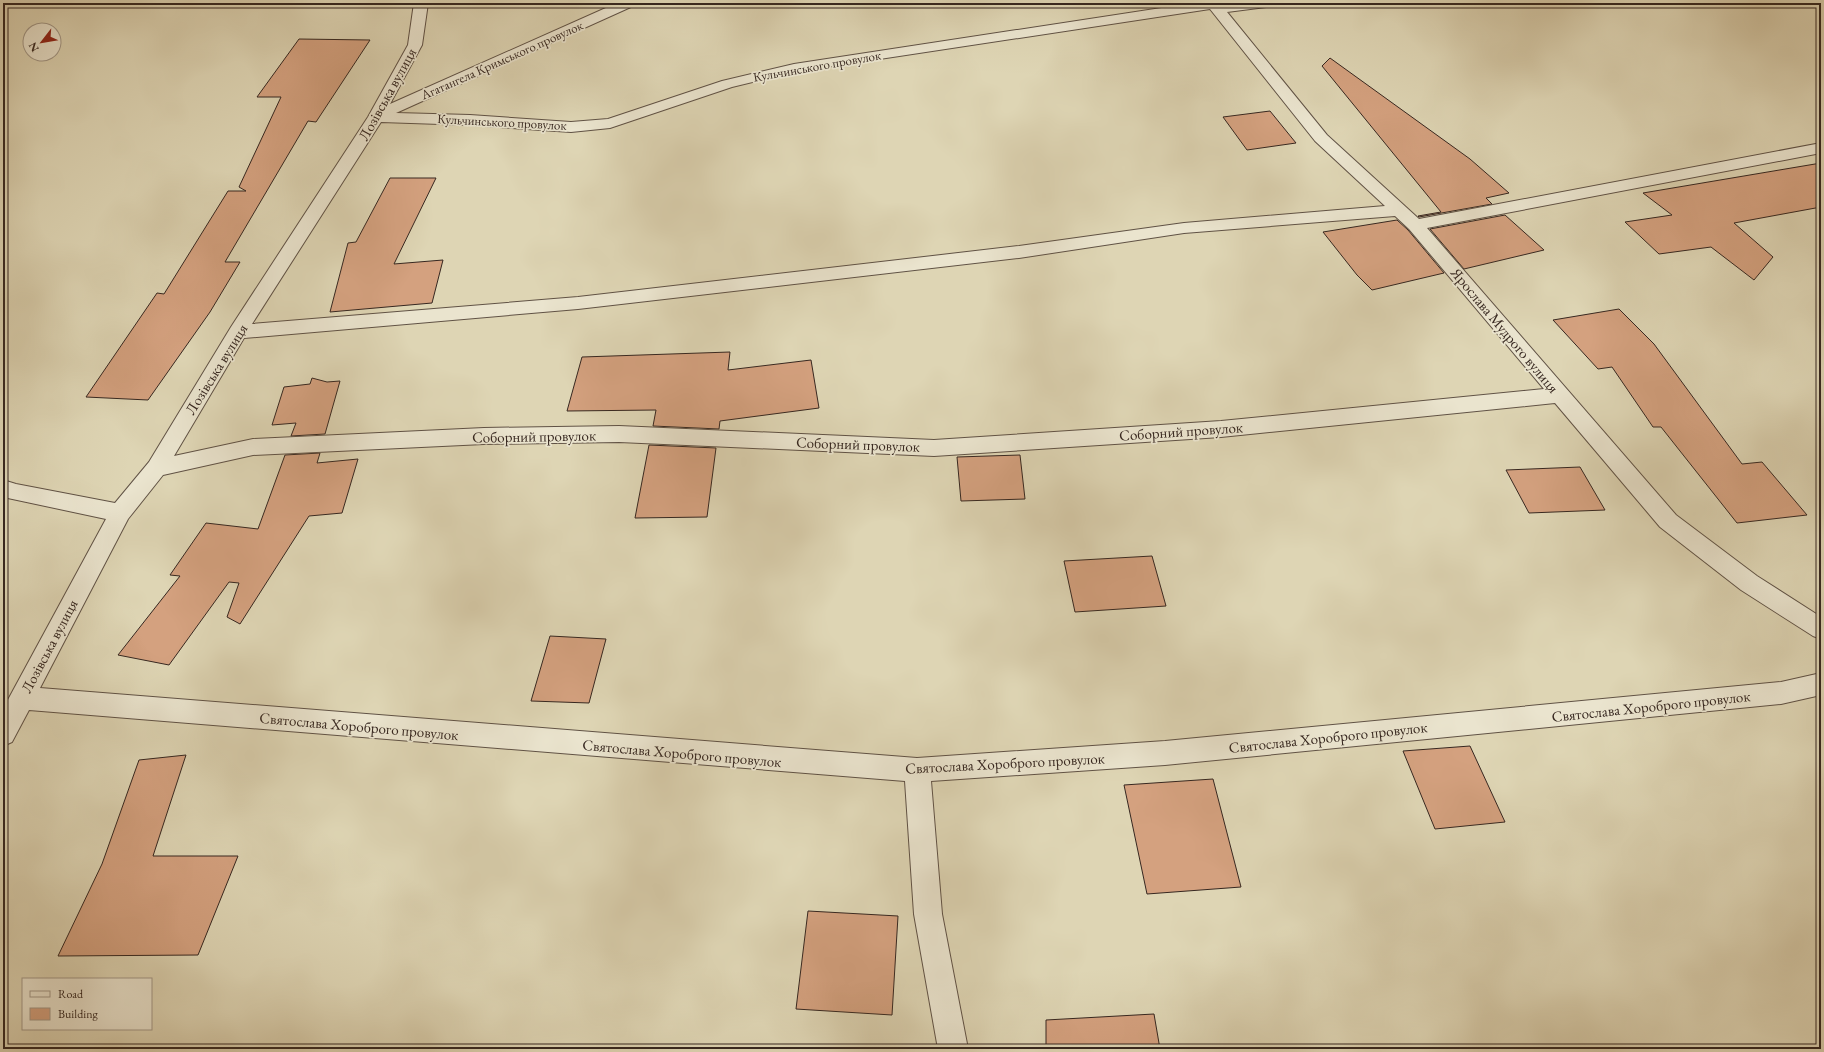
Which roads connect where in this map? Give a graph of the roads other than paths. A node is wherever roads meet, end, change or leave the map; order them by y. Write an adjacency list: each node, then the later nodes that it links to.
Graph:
1 (421, 3): 5 (street, Лозівська вулиця)
2 (628, 3): 5 (street, Агатангела Кримського провулок)
3 (1266, 3): 4 (street, Кульчинського провулок)
4 (1215, 5): 5 (street, Кульчинського провулок); 7 (street, Ярослава Мудрого вулиця)
5 (376, 117): 9 (street, Лозівська вулиця)
6 (1821, 148): 8 (street)
7 (1400, 210): 8 (street, Ярослава Мудрого вулиця); 9 (street)
8 (1415, 225): 10 (street, Ярослава Мудрого вулиця)
9 (238, 332): 11 (street, Лозівська вулиця)
10 (1560, 395): 11 (street, Соборний провулок); 14 (street, Ярослава Мудрого вулиця)
11 (156, 468): 13 (street, Лозівська вулиця)
12 (3, 488): 13 (street)
13 (120, 513): 16 (street, Лозівська вулиця)
14 (1821, 629)
15 (1821, 684): 18 (street, Святослава Хороброго провулок)
16 (21, 698): 17 (street, Лозівська вулиця); 18 (street, Святослава Хороброго провулок)
17 (3, 734)
18 (917, 770): 19 (street)
19 (953, 1049)

